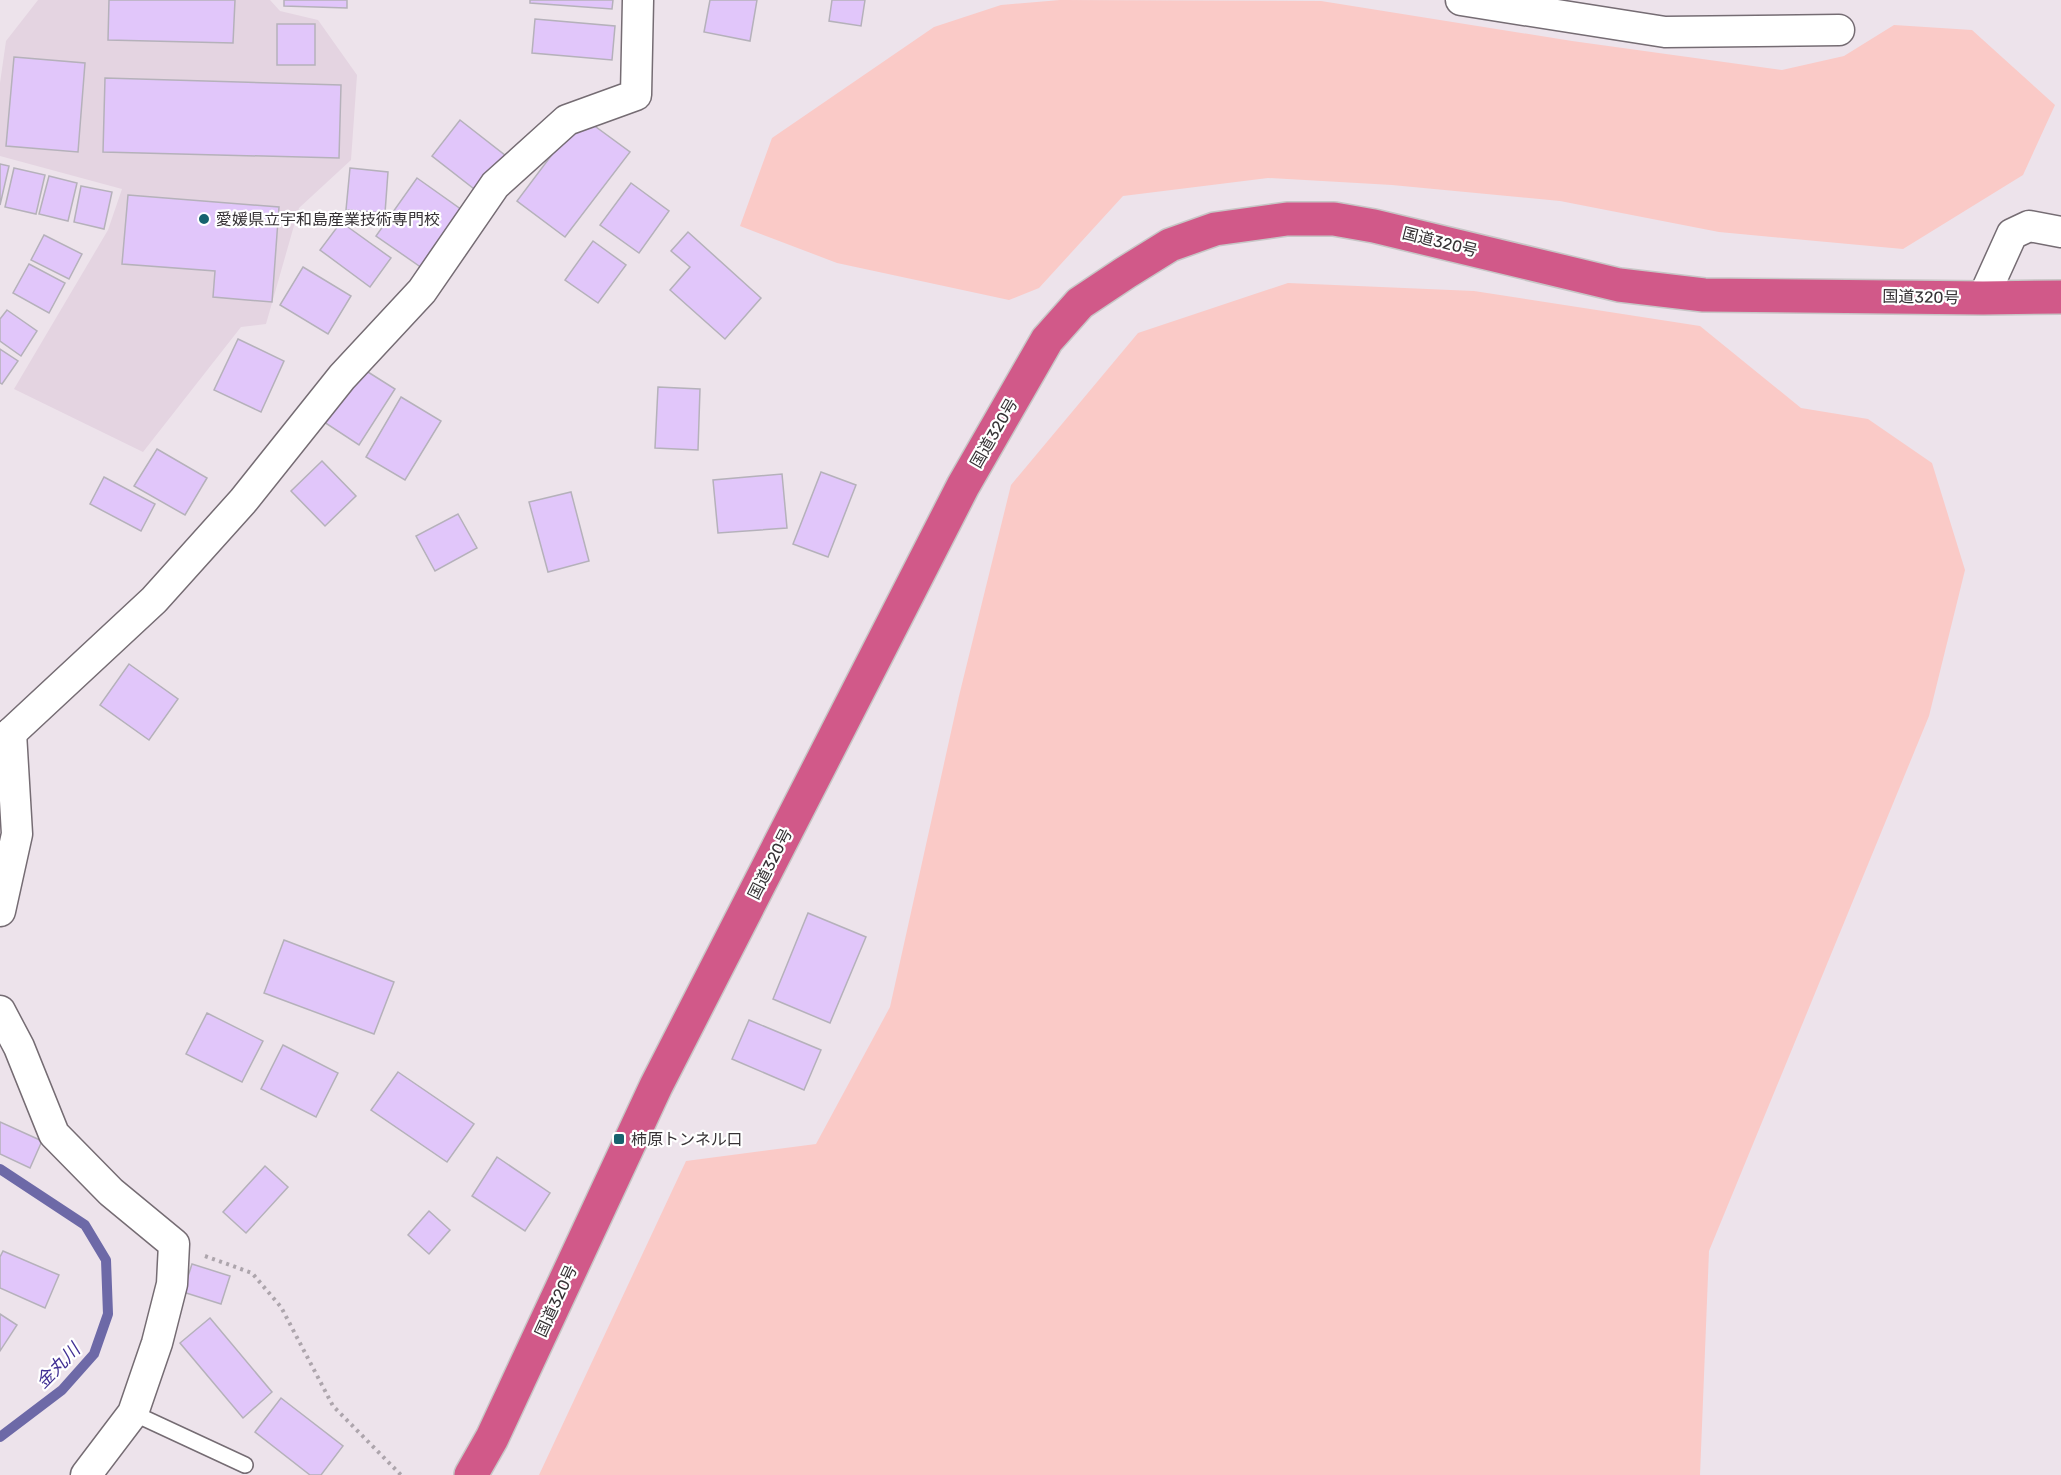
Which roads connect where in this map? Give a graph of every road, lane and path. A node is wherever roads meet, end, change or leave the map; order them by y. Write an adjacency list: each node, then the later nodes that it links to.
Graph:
1 (638, 0): 7 (street)
2 (1461, 0): 3 (street)
3 (1839, 30)
4 (2061, 232): 6 (street)
5 (2061, 297): 6 (highway, 国道320号)
6 (1983, 298): 15 (highway, 国道320号)
7 (5, 730): 8 (street)
8 (0, 911)
9 (0, 1011): 10 (street)
10 (174, 1244): 11 (street); 14 (path)
11 (133, 1413): 12 (lane); 13 (street)
12 (245, 1465)
13 (86, 1475)
14 (401, 1475)
15 (471, 1475)

